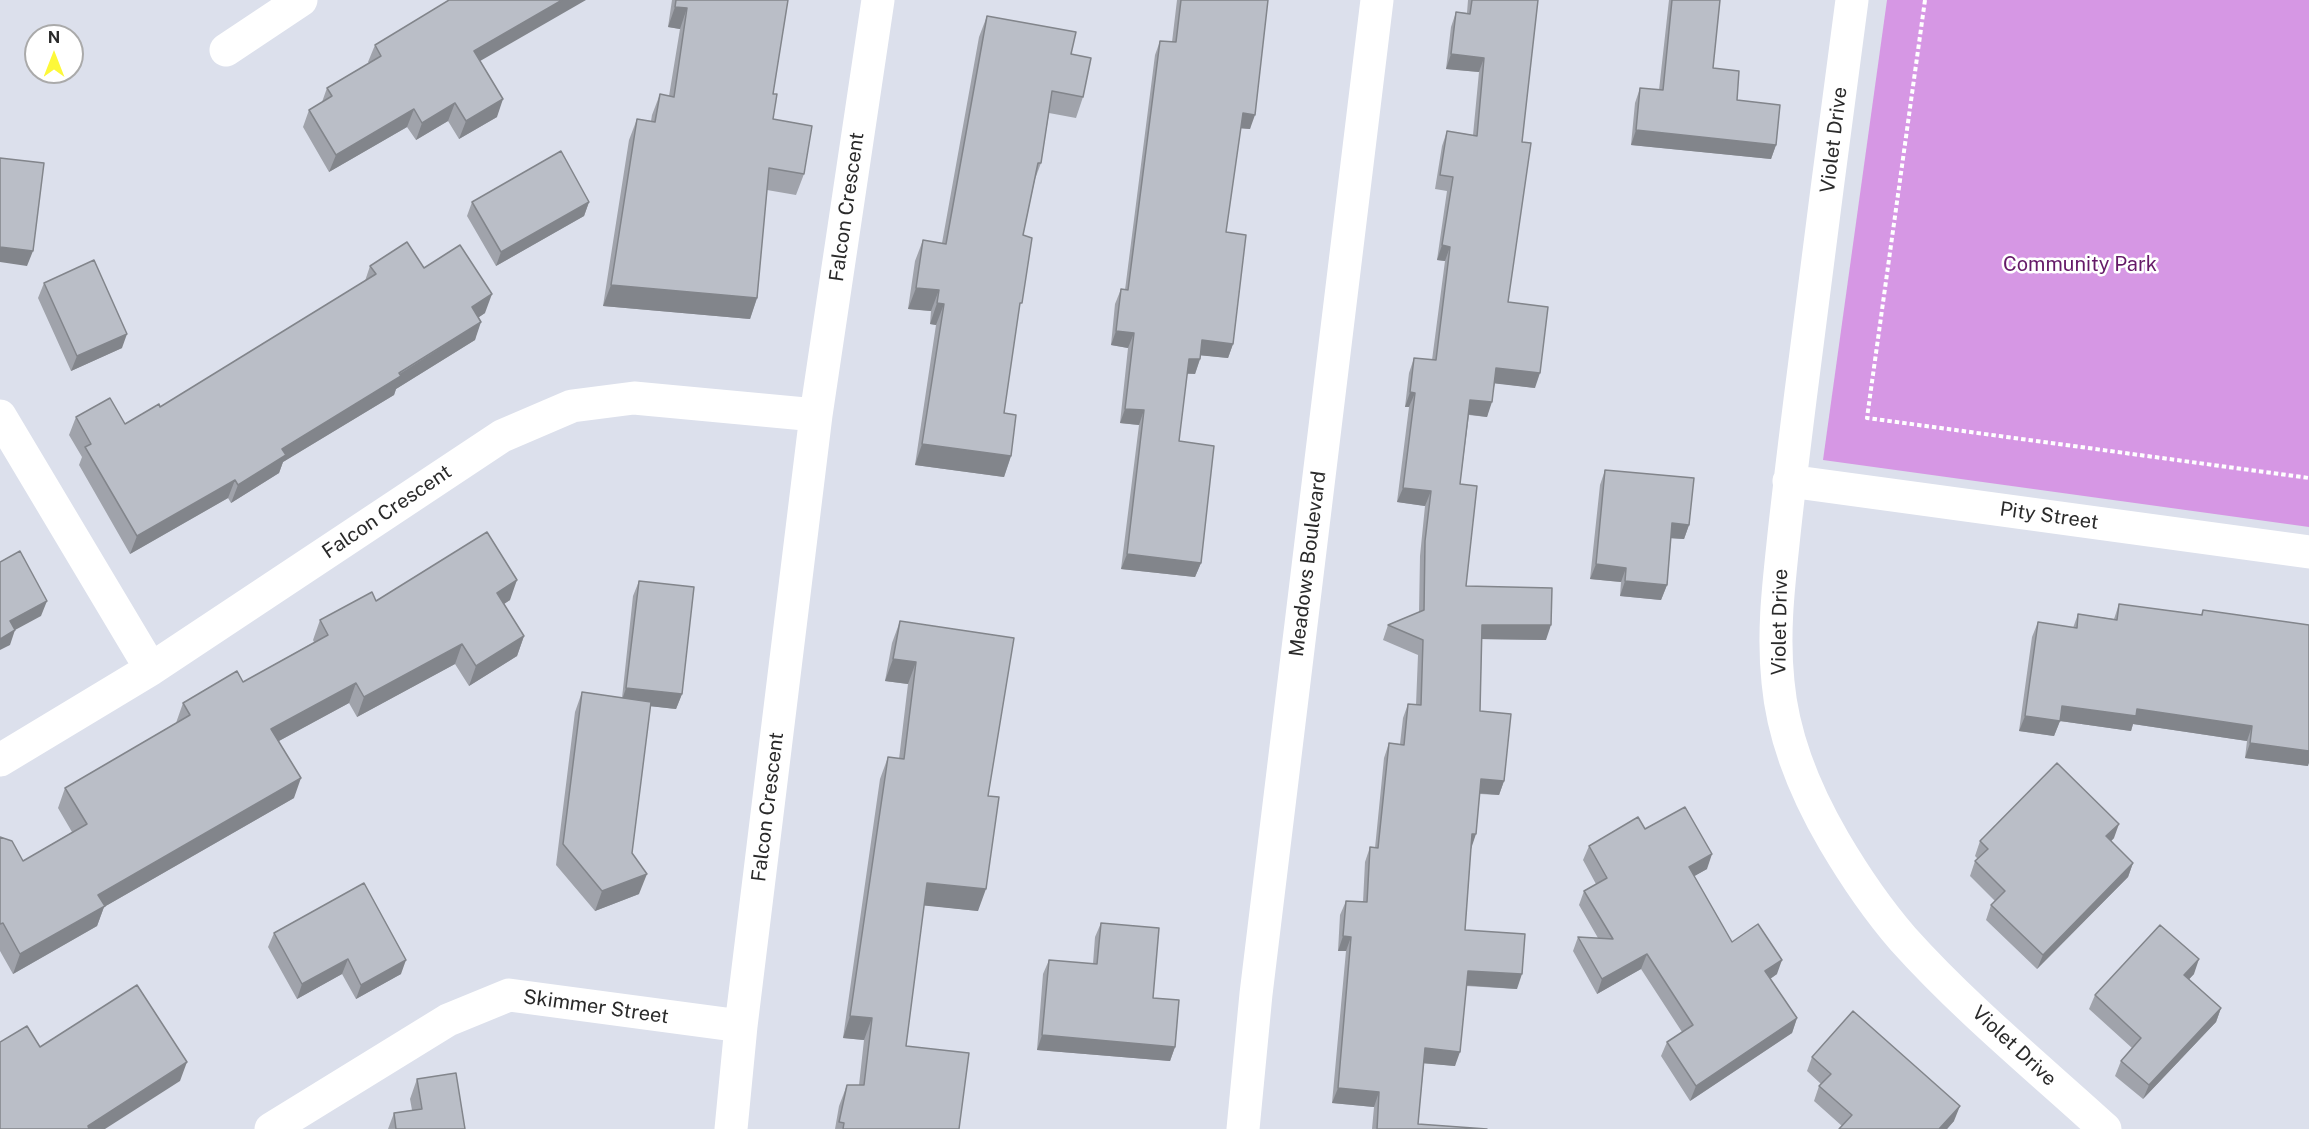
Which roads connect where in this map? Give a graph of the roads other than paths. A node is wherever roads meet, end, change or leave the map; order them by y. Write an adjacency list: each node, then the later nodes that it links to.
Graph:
1 (301, 0): 5 (street)
2 (878, 0): 6 (street, Falcon Crescent)
3 (1377, 0): 15 (street, Meadows Boulevard)
4 (1852, 0): 8 (street, Violet Drive)
5 (226, 50)
6 (816, 415): 10 (street, Falcon Crescent); 12 (street, Falcon Crescent)
7 (0, 416): 10 (street)
8 (1789, 481): 9 (street, Pity Street); 16 (street, Violet Drive)
9 (2309, 552)
10 (151, 669): 11 (street, Falcon Crescent)
11 (0, 760)
12 (741, 1026): 13 (street, Skimmer Street); 14 (street, Falcon Crescent)
13 (271, 1129)
14 (732, 1129)
15 (1243, 1129)
16 (2105, 1129)

